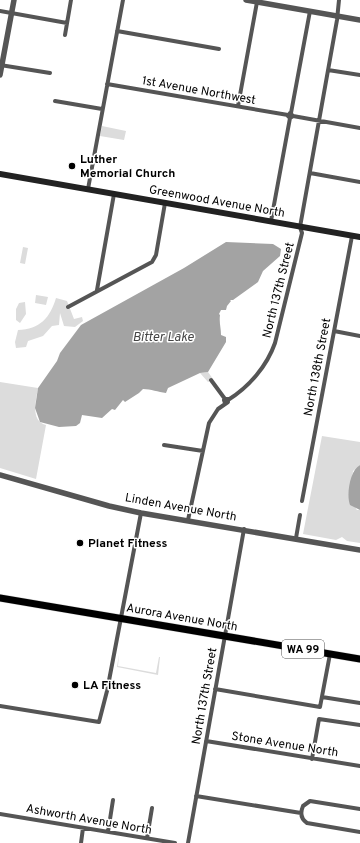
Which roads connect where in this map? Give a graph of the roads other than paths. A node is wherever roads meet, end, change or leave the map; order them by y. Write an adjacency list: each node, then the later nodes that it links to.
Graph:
1 (14, 0): 9 (street)
2 (71, 0): 12 (street)
3 (122, 0): 13 (street)
4 (246, 0): 6 (street)
5 (339, 0): 10 (street, North 137th Street)
6 (257, 2): 8 (street); 23 (street)
7 (0, 11): 9 (street)
8 (310, 11): 10 (street); 25 (street)
9 (11, 13): 12 (street); 16 (street)
10 (337, 16): 11 (street); 17 (street, North 137th Street)
11 (360, 20)
12 (67, 23): 14 (street)
13 (117, 31): 15 (street); 21 (street)
14 (65, 35)
15 (219, 49)
16 (1, 65): 18 (street); 20 (street)
17 (328, 70): 19 (street); 26 (street, North 137th Street)
18 (50, 73)
19 (360, 75)
20 (0, 76)
21 (107, 84): 23 (street, 1st Avenue Northwest); 24 (street)
22 (55, 101): 24 (street)
23 (238, 106): 25 (street, 1st Avenue Northwest)
24 (102, 109): 31 (street)
25 (290, 115): 26 (street, 1st Avenue Northwest); 34 (street)
26 (320, 120): 27 (street, 1st Avenue Northwest); 28 (street, North 137th Street)
27 (360, 128)
28 (310, 173): 30 (street); 35 (street, North 137th Street)
29 (0, 174): 31 (main road, Greenwood Avenue North)
30 (360, 182)
31 (88, 189): 32 (main road, Greenwood Avenue North)
32 (114, 194): 33 (main road, Greenwood Avenue North); 38 (street)
33 (165, 203): 34 (main road, Greenwood Avenue North); 38 (street)
34 (272, 221): 35 (main road, Greenwood Avenue North)
35 (300, 226): 36 (main road, Greenwood Avenue North); 43 (street, North 137th Street)
36 (352, 236): 37 (main road, Greenwood Avenue North); 40 (street, North 138th Street)
37 (360, 237)
38 (97, 290): 39 (street)
39 (68, 307)
40 (334, 331): 41 (street); 47 (street, North 138th Street)
41 (360, 336)
42 (211, 380): 43 (street)
43 (226, 401): 45 (street, North 137th Street)
44 (164, 445): 45 (street)
45 (203, 451): 50 (street, North 137th Street)
46 (0, 475): 48 (street, Linden Avenue North)
47 (302, 501)
48 (141, 513): 50 (street, Linden Avenue North); 55 (street)
49 (300, 515): 52 (street)
50 (188, 520): 51 (street, Linden Avenue North)
51 (244, 529): 52 (street, Linden Avenue North); 56 (street, North 137th Street)
52 (296, 538): 53 (street, Linden Avenue North)
53 (360, 550)
54 (0, 598): 55 (highway, Aurora Avenue North / WA 99)
55 (120, 618): 56 (highway, Aurora Avenue North / WA 99); 62 (street)
56 (224, 636): 57 (highway, Aurora Avenue North / WA 99); 59 (street, North 137th Street)
57 (330, 654): 58 (highway, Aurora Avenue North / WA 99); 60 (street)
58 (360, 659)
59 (215, 688): 60 (street); 64 (street, North 137th Street)
60 (322, 697): 61 (street)
61 (360, 704)
62 (0, 706)
63 (360, 725): 65 (street)
64 (206, 741): 65 (street, Stone Avenue North); 67 (street, North 137th Street)
65 (312, 758): 66 (street, Stone Avenue North)
66 (360, 766)
67 (196, 796): 71 (street); 79 (street, North 137th Street)
68 (113, 800): 74 (street)
69 (152, 808): 76 (street)
70 (360, 808): 71 (street)
71 (301, 813): 75 (street)
72 (0, 814): 73 (street, Ashworth Avenue North)
73 (83, 828): 74 (street, Ashworth Avenue North); 77 (street)
74 (108, 832): 76 (street, Ashworth Avenue North)
75 (360, 832)
76 (147, 838): 78 (street, Ashworth Avenue North)
77 (80, 843)
78 (175, 843)
79 (188, 843)

